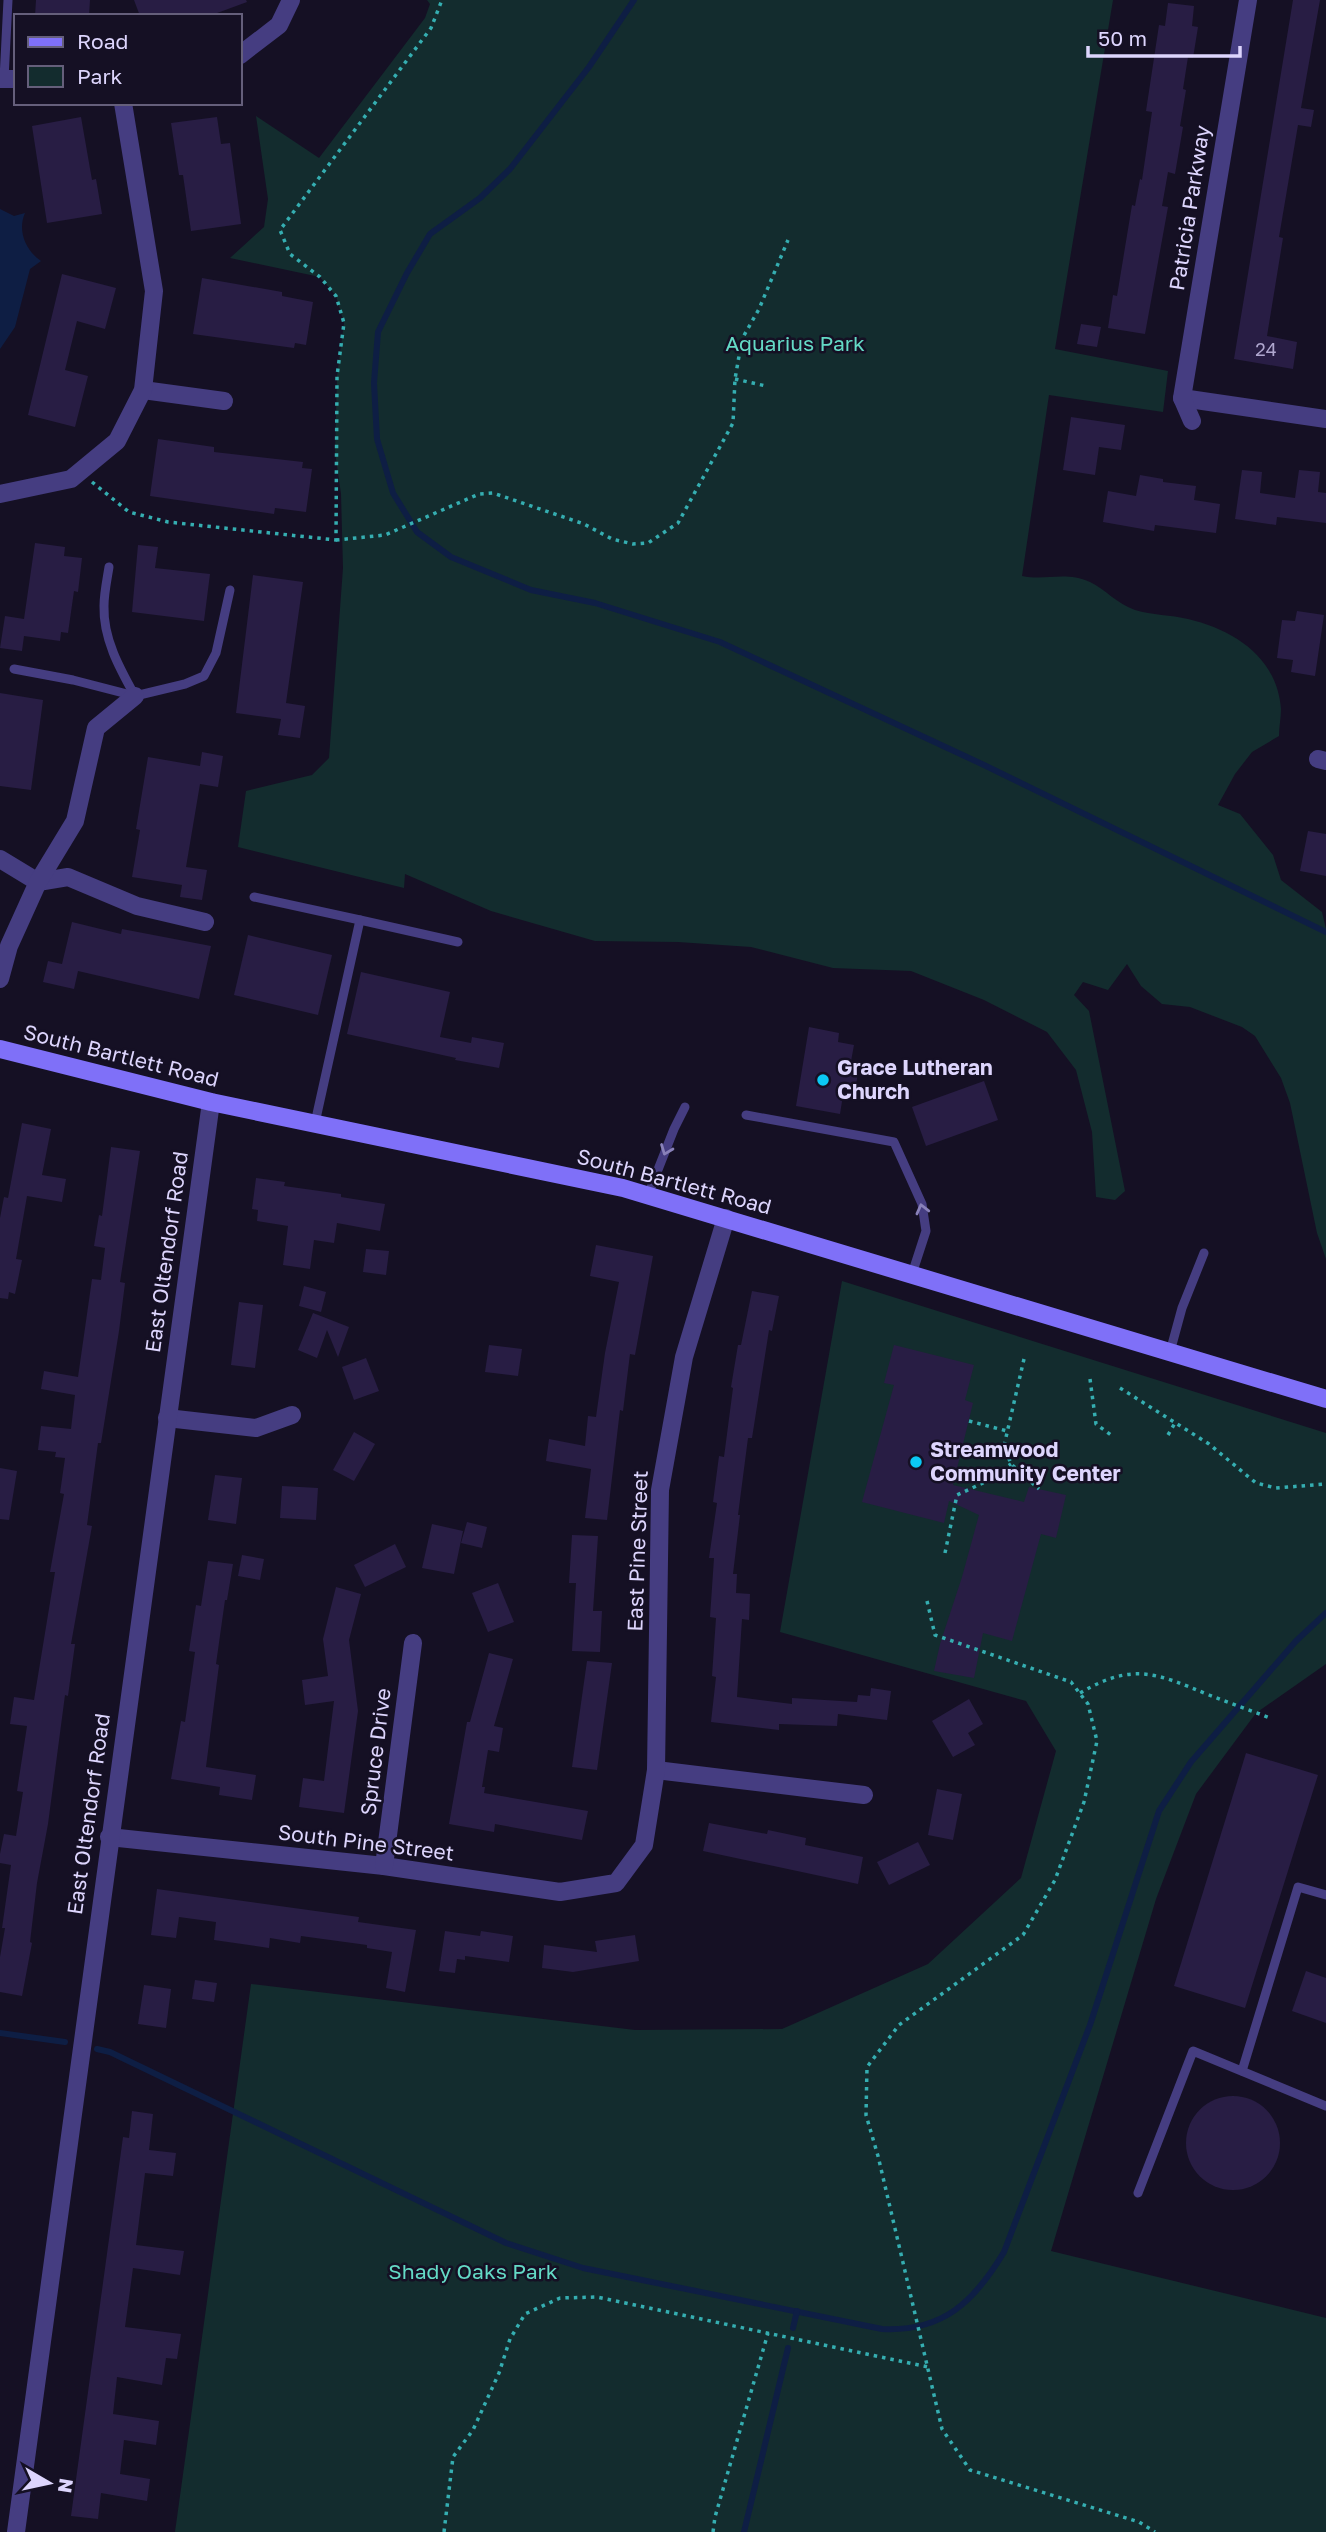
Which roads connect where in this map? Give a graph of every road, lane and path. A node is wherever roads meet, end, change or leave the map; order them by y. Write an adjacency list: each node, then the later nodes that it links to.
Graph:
1 (8, 0): 6 (lane)
2 (290, 0): 5 (street)
3 (442, 0): 18 (path)
4 (1248, 0): 12 (street, Patricia Parkway)
5 (242, 53)
6 (7, 79)
7 (123, 105): 11 (street)
8 (789, 240): 9 (path)
9 (735, 379): 10 (path); 18 (path)
10 (766, 386)
11 (143, 390): 13 (street); 16 (street)
12 (1182, 398): 14 (street); 15 (street)
13 (224, 401)
14 (1326, 419)
15 (1192, 421)
16 (84, 469): 17 (street); 18 (path)
17 (0, 494)
18 (336, 540)
19 (109, 567): 22 (lane)
20 (230, 590): 22 (lane)
21 (14, 669): 22 (lane)
22 (135, 696): 24 (street)
23 (0, 859): 24 (street)
24 (38, 883): 27 (street); 29 (street)
25 (254, 897): 26 (lane)
26 (360, 920): 28 (lane); 34 (lane)
27 (205, 922)
28 (458, 942)
29 (0, 979)
30 (0, 1049): 31 (main road, South Bartlett Road)
31 (211, 1102): 34 (main road, South Bartlett Road); 45 (street, East Oltendorf Road)
32 (685, 1107): 35 (lane, one-way to 35)
33 (746, 1115): 38 (lane, one-way to 33)
34 (315, 1123): 35 (main road, South Bartlett Road)
35 (648, 1195): 36 (main road, South Bartlett Road)
36 (726, 1218): 38 (main road, South Bartlett Road); 59 (street, East Pine Street)
37 (1204, 1253): 39 (lane)
38 (912, 1274): 39 (main road, South Bartlett Road)
39 (1170, 1352): 43 (main road, South Bartlett Road)
40 (1024, 1359): 48 (path)
41 (1090, 1379): 50 (path)
42 (1120, 1388): 47 (path)
43 (1326, 1399)
44 (292, 1415): 45 (street)
45 (167, 1418): 61 (street, East Oltendorf Road)
46 (969, 1421): 48 (path)
47 (1175, 1423): 49 (path); 52 (path)
48 (1007, 1431): 51 (path)
49 (1168, 1434)
50 (1111, 1435)
51 (1012, 1464): 53 (path); 54 (path)
52 (1326, 1485)
53 (1039, 1489)
54 (945, 1553)
55 (927, 1601): 57 (path)
56 (413, 1643): 62 (street, Spruce Drive)
57 (1080, 1693): 58 (path); 69 (path)
58 (1270, 1718)
59 (656, 1770): 60 (street); 63 (street, East Pine Street)
60 (864, 1794)
61 (109, 1837): 62 (street, South Pine Street); 70 (street, East Oltendorf Road)
62 (384, 1866): 63 (street, South Pine Street)
63 (616, 1884)
64 (1326, 1895): 65 (lane)
65 (1242, 2071): 66 (lane); 67 (lane)
66 (1326, 2106)
67 (1139, 2193)
68 (768, 2333): 69 (path); 71 (path); 72 (path)
69 (928, 2367): 73 (path)
70 (16, 2532)
71 (444, 2532)
72 (713, 2532)
73 (1155, 2532)

